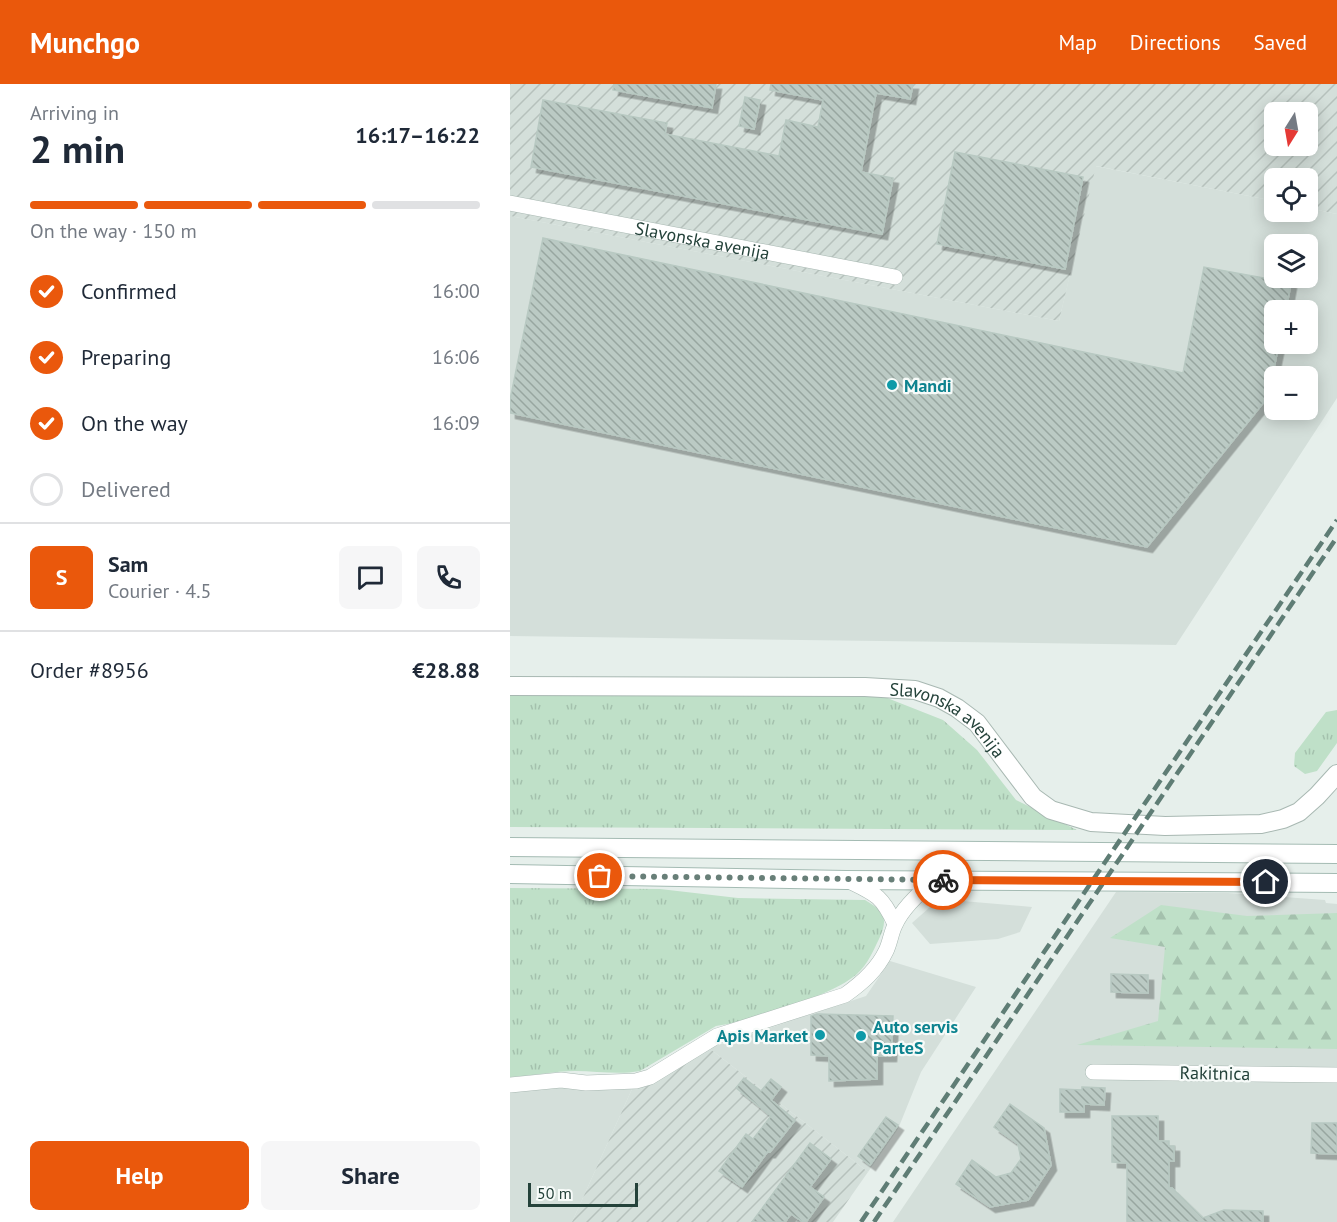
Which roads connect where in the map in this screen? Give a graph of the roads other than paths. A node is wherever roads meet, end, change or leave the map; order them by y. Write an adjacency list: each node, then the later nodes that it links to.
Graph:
1 (510, 203): 2 (street, Slavonska avenija)
2 (895, 277)
3 (510, 686): 4 (main road, Slavonska avenija)
4 (1337, 774)
5 (510, 847): 6 (main road)
6 (1337, 854)
7 (510, 874): 8 (main road)
8 (846, 880): 9 (main road); 11 (street)
9 (935, 880): 10 (main road); 11 (street)
10 (1337, 883)
11 (895, 924): 14 (street)
12 (1093, 1072): 13 (street, Rakitnica)
13 (1337, 1075)
14 (510, 1085)

